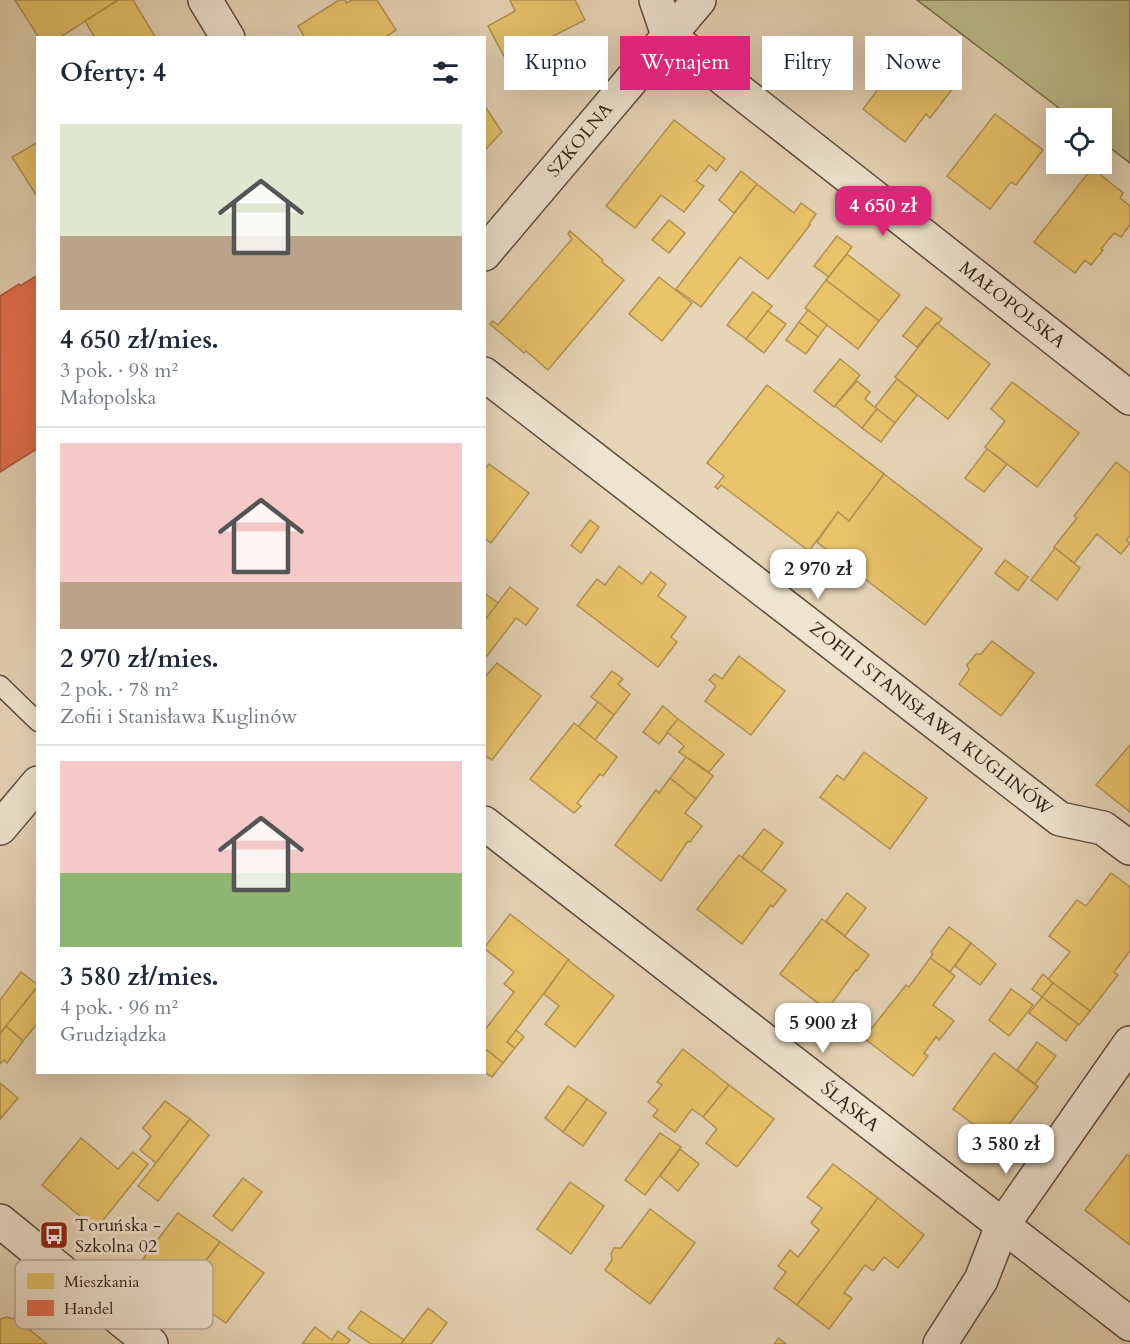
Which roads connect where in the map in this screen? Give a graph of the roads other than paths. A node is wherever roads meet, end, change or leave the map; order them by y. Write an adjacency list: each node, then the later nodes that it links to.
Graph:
1 (205, 0): 5 (street)
2 (656, 0): 4 (street)
3 (699, 0): 4 (street, SZKOLNA)
4 (668, 35): 6 (street, SZKOLNA); 8 (street, MAŁOPOLSKA)
5 (227, 36)
6 (486, 252)
7 (486, 376): 14 (street, ZOFII I STANISŁAWA KUGLINÓW)
8 (1130, 398)
9 (0, 685): 10 (lane)
10 (36, 720)
11 (36, 785): 13 (street)
12 (486, 825): 17 (street, ŚLĄSKA)
13 (0, 828)
14 (1130, 848)
15 (1130, 1043): 17 (street)
16 (0, 1221): 18 (street)
17 (1002, 1226): 19 (street, ŚLĄSKA); 22 (street)
18 (48, 1260)
19 (1130, 1324)
20 (133, 1329): 21 (street)
21 (151, 1344)
22 (940, 1344)

